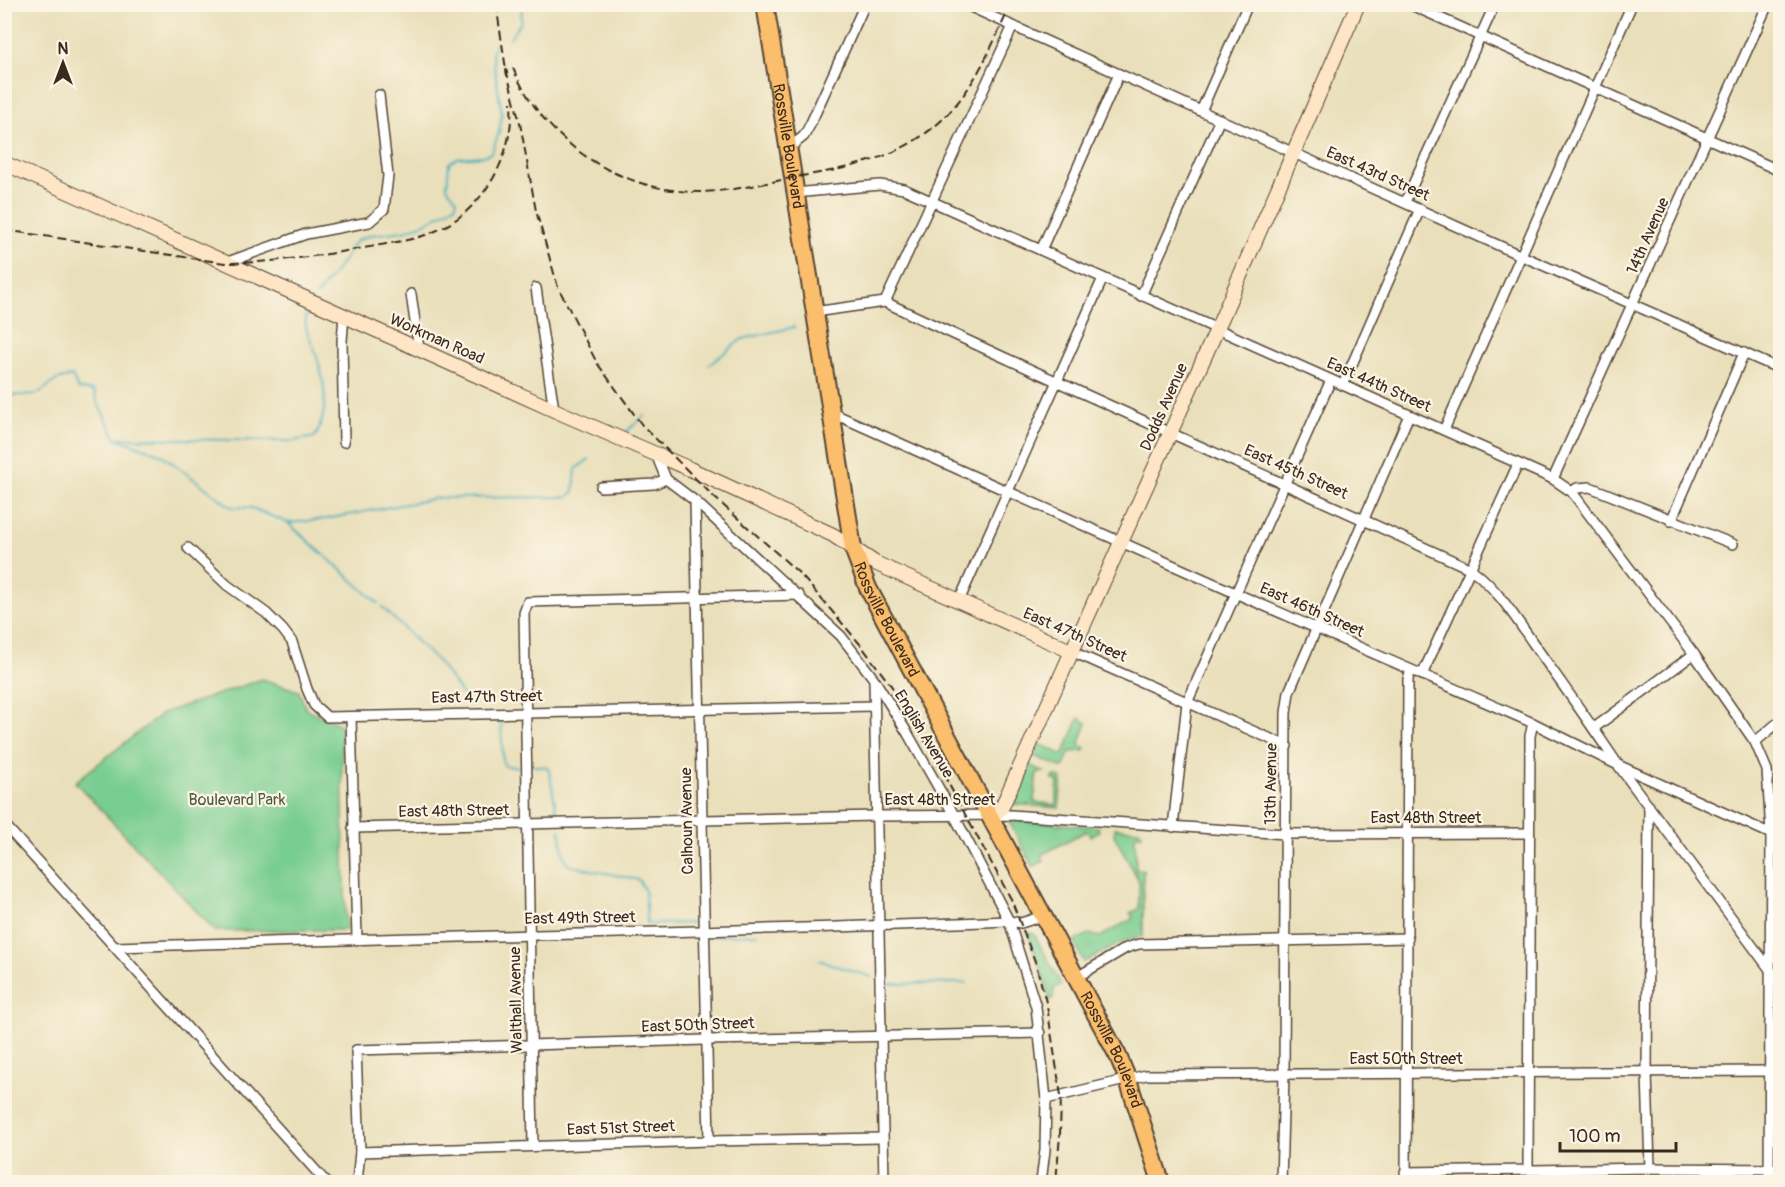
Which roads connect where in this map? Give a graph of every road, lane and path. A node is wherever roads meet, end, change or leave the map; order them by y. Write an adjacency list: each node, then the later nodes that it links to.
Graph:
1 (765, 4): 18 (highway, Rossville Boulevard)
2 (865, 4): 18 (street)
3 (964, 4): 10 (street, East 43rd Street)
4 (1248, 4): 15 (street)
5 (1358, 4): 19 (street, Dodds Avenue)
6 (1409, 4): 11 (street)
7 (1495, 4): 11 (street)
8 (1632, 4): 13 (street)
9 (1768, 4): 17 (street, 14th Avenue)
10 (1013, 26): 12 (street, East 43rd Street); 23 (street)
11 (1481, 36): 13 (street); 24 (street)
12 (1119, 74): 15 (street, East 43rd Street); 26 (street)
13 (1595, 87): 17 (street); 27 (street)
14 (379, 95): 28 (street)
15 (1201, 111): 16 (street, East 43rd Street)
16 (1220, 119): 19 (street, East 43rd Street); 32 (street)
17 (1708, 139): 21 (street); 34 (street, 14th Avenue)
18 (788, 149): 22 (highway, Rossville Boulevard)
19 (1293, 152): 24 (street, East 43rd Street); 37 (street, Dodds Avenue)
20 (4, 163): 28 (street, Workman Road)
21 (1780, 171)
22 (795, 193): 23 (street, East 44th Street); 35 (highway, Rossville Boulevard)
23 (932, 201): 26 (street, East 44th Street); 33 (street)
24 (1405, 202): 25 (street, East 43rd Street)
25 (1420, 209): 27 (street, East 43rd Street); 43 (street)
26 (1041, 250): 29 (street, East 44th Street)
27 (1522, 256): 34 (street, East 43rd Street); 47 (street)
28 (225, 263): 36 (street, Workman Road)
29 (1103, 278): 32 (street, East 44th Street); 41 (street)
30 (536, 288): 44 (street)
31 (411, 294): 38 (street)
32 (1141, 296): 37 (street, East 44th Street)
33 (885, 302): 35 (street); 41 (street, East 45th Street)
34 (1633, 304): 39 (street, East 43rd Street); 53 (street, 14th Avenue)
35 (813, 312): 45 (highway, Rossville Boulevard)
36 (344, 315): 38 (street, Workman Road); 49 (street)
37 (1217, 328): 42 (street, East 44th Street); 48 (street, Dodds Avenue)
38 (419, 349): 44 (street, Workman Road)
39 (1744, 353): 40 (street, East 43rd Street); 60 (street)
40 (1780, 369)
41 (1057, 380): 48 (street, East 45th Street); 56 (street)
42 (1331, 380): 43 (street, East 44th Street); 54 (street)
43 (1343, 385): 46 (street, East 44th Street)
44 (554, 410): 50 (street, Workman Road)
45 (830, 412): 56 (street, East 46th Street); 64 (highway, Rossville Boulevard)
46 (1409, 415): 47 (street, East 44th Street); 59 (street, 13th Avenue)
47 (1444, 430): 51 (street, East 44th Street)
48 (1170, 432): 54 (street, East 45th Street); 61 (street, Dodds Avenue)
49 (344, 442)
50 (656, 454): 52 (street); 64 (street, Workman Road)
51 (1518, 464): 53 (street, East 44th Street); 65 (street)
52 (666, 479): 55 (street); 58 (street, English Avenue)
53 (1553, 479): 57 (street, East 44th Street)
54 (1284, 484): 59 (street, East 45th Street); 66 (street)
55 (601, 487)
56 (1007, 491): 61 (street, East 46th Street); 69 (street)
57 (1572, 492): 60 (street); 72 (street, East 44th Street)
58 (695, 501): 67 (street, English Avenue); 68 (street, Calhoun Avenue)
59 (1365, 520): 65 (street, East 45th Street); 70 (street, 13th Avenue)
60 (1671, 521): 62 (street)
61 (1122, 542): 66 (street, East 46th Street); 71 (street, Dodds Avenue)
62 (1733, 544)
63 (188, 548): 80 (street, East 47th Street)
64 (853, 548): 69 (street, East 47th Street); 90 (highway, Rossville Boulevard)
65 (1471, 569): 74 (street); 83 (street, East 45th Street)
66 (1236, 593): 70 (street, East 46th Street); 76 (street)
67 (799, 595): 68 (street); 75 (street, English Avenue)
68 (697, 599): 78 (street, Calhoun Avenue); 79 (street, Walthall Avenue)
69 (959, 601): 71 (street, East 47th Street)
70 (1316, 629): 73 (street, East 46th Street); 85 (street, 13th Avenue)
71 (1073, 652): 76 (street, East 47th Street); 90 (street, Dodds Avenue)
72 (1694, 654): 83 (street); 84 (street, East 44th Street)
73 (1411, 670): 74 (street, East 46th Street); 96 (street)
74 (1422, 675): 82 (street, East 46th Street)
75 (874, 680): 77 (street); 88 (street, English Avenue)
76 (1187, 703): 85 (street, East 47th Street); 94 (street)
77 (874, 706): 78 (street, East 47th Street); 89 (street)
78 (700, 708): 79 (street, East 47th Street); 91 (street, Calhoun Avenue)
79 (526, 713): 80 (street, East 47th Street); 93 (street, Walthall Avenue)
80 (351, 717): 95 (street)
81 (1780, 721): 84 (street)
82 (1533, 723): 86 (street, East 46th Street); 97 (street)
83 (1594, 728): 86 (street, East 45th Street)
84 (1755, 742): 98 (street, East 44th Street)
85 (1287, 746): 99 (street, 13th Avenue)
86 (1618, 765): 87 (street, East 45th Street); 98 (street, East 46th Street)
87 (1649, 806): 110 (street, East 45th Street); 118 (street)
88 (954, 814): 89 (street, East 48th Street); 90 (street, East 48th Street); 102 (street, English Avenue)
89 (876, 816): 91 (street, East 48th Street); 103 (street)
90 (990, 816): 94 (street, East 48th Street); 101 (highway, Rossville Boulevard)
91 (702, 820): 93 (street, East 48th Street); 104 (street, Calhoun Avenue)
92 (4, 824): 109 (street)
93 (528, 824): 95 (street, East 48th Street); 105 (street, Walthall Avenue)
94 (1173, 827): 99 (street, East 48th Street)
95 (353, 828): 106 (street)
96 (1407, 833): 97 (street, East 48th Street); 99 (street, East 48th Street); 107 (street)
97 (1528, 833): 120 (street)
98 (1771, 833): 100 (street, East 46th Street); 110 (street, East 44th Street)
99 (1286, 834): 108 (street, 13th Avenue)
100 (1780, 838)
101 (1043, 916): 102 (street, East 49th Street); 111 (highway, Rossville Boulevard)
102 (1010, 921): 103 (street, East 49th Street); 113 (street, English Avenue)
103 (878, 926): 104 (street, East 49th Street); 114 (street)
104 (705, 931): 105 (street, East 49th Street); 115 (street, Calhoun Avenue)
105 (530, 934): 106 (street, East 49th Street); 116 (street, Walthall Avenue)
106 (357, 938): 109 (street, East 49th Street)
107 (1408, 938): 108 (street); 119 (street)
108 (1284, 940): 111 (street); 121 (street, 13th Avenue)
109 (116, 947): 135 (street)
110 (1770, 969): 112 (street, East 45th Street); 117 (street, East 44th Street)
111 (1077, 977): 122 (highway, Rossville Boulevard)
112 (1780, 983)
113 (1040, 1033): 114 (street, East 50th Street); 123 (street, English Avenue)
114 (880, 1036): 115 (street, East 50th Street); 124 (street)
115 (706, 1040): 116 (street, East 50th Street); 125 (street, Calhoun Avenue)
116 (531, 1046): 126 (street, Walthall Avenue); 127 (street, East 50th Street)
117 (1769, 1071): 118 (street, East 50th Street); 131 (street, East 44th Street)
118 (1647, 1073): 120 (street, East 50th Street); 128 (street)
119 (1407, 1074): 120 (street, East 50th Street); 121 (street, East 50th Street); 133 (street)
120 (1527, 1074): 130 (street)
121 (1284, 1075): 122 (street, East 50th Street); 134 (street, 13th Avenue)
122 (1128, 1080): 123 (street, East 50th Street); 138 (highway, Rossville Boulevard)
123 (1046, 1099): 132 (street, English Avenue)
124 (883, 1138): 125 (street, East 51st Street); 137 (street)
125 (709, 1141): 126 (street, East 51st Street)
126 (533, 1146): 127 (street, East 51st Street)
127 (360, 1152): 136 (street)
128 (1650, 1168): 130 (street); 131 (street)
129 (1780, 1169): 131 (street)
130 (1528, 1170): 133 (street)
131 (1769, 1176)
132 (1041, 1178)
133 (1406, 1179)
134 (1282, 1180)
135 (326, 1182)
136 (357, 1182)
137 (884, 1182)
138 (1161, 1182)

